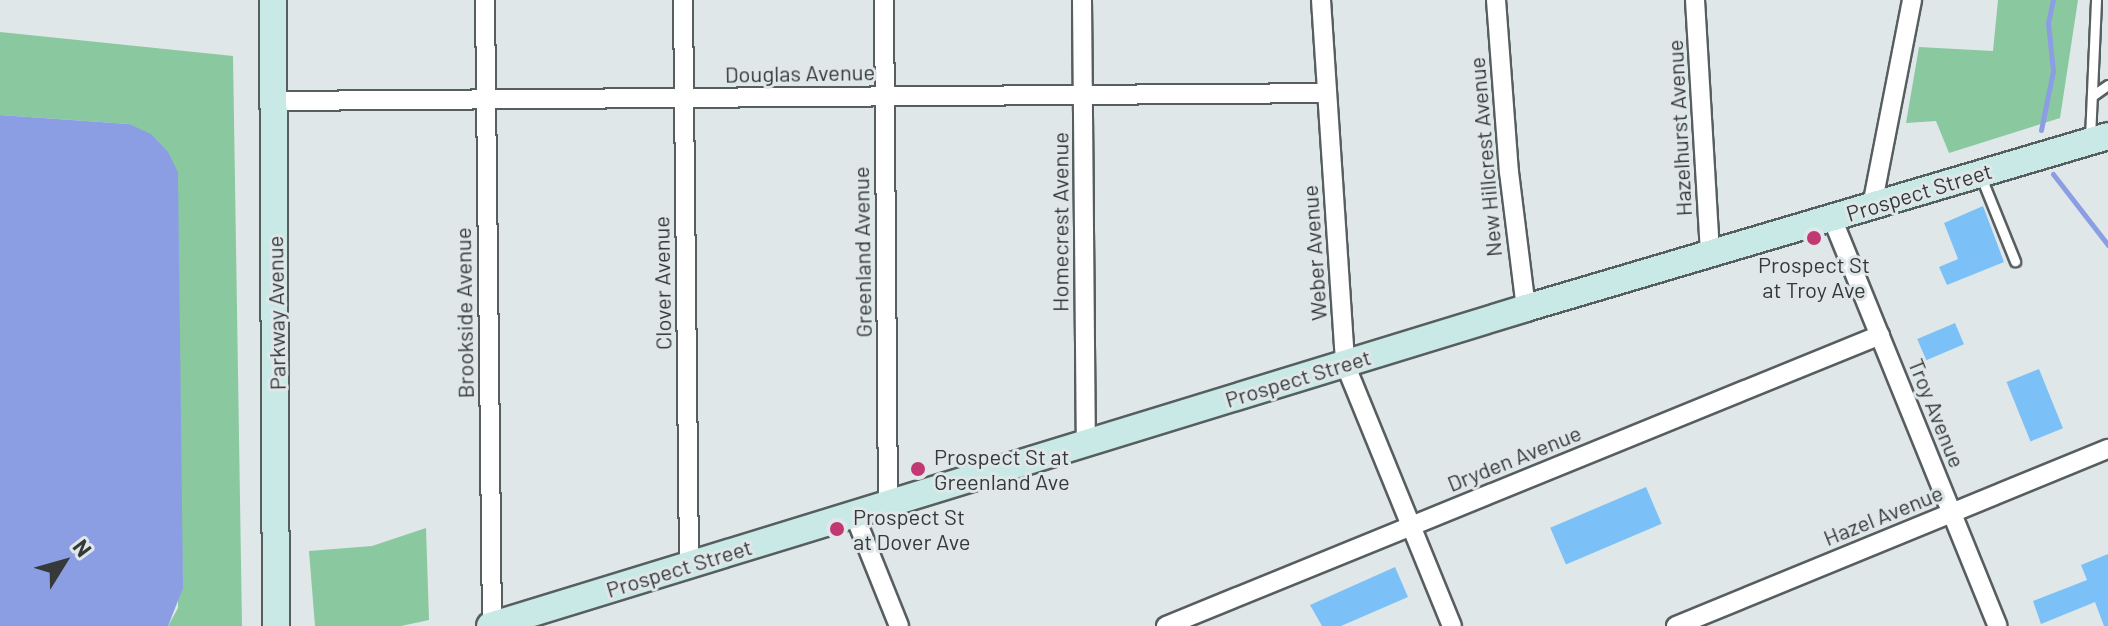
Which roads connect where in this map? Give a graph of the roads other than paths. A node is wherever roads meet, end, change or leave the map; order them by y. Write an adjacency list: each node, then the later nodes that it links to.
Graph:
1 (273, 0): 18 (street, Parkway Avenue)
2 (485, 0): 17 (street, Brookside Avenue)
3 (683, 0): 16 (street, Clover Avenue)
4 (884, 0): 15 (street, Greenland Avenue)
5 (1082, 0): 13 (street, Homecrest Avenue)
6 (1321, 0): 12 (street, Weber Avenue)
7 (1496, 0): 25 (street, New Hillcrest Avenue)
8 (1695, 0): 23 (street, Hazelhurst Avenue)
9 (1912, 0): 21 (street)
10 (2096, 0): 14 (lane)
11 (2108, 85): 14 (lane)
12 (1327, 93): 13 (street, Douglas Avenue); 27 (street, Weber Avenue)
13 (1083, 95): 15 (street, Douglas Avenue); 28 (street, Homecrest Avenue)
14 (2092, 96): 19 (lane)
15 (885, 97): 16 (street, Douglas Avenue); 30 (street, Greenland Avenue)
16 (684, 99): 17 (street, Douglas Avenue); 34 (street, Clover Avenue)
17 (486, 100): 18 (street, Douglas Avenue); 36 (street, Brookside Avenue)
18 (273, 101): 35 (street, Parkway Avenue)
19 (2099, 139): 20 (street, Prospect Street)
20 (1980, 174): 21 (street, Prospect Street); 24 (lane)
21 (1872, 206): 22 (street, Prospect Street)
22 (1832, 218): 23 (street, Prospect Street); 26 (street, Troy Avenue)
23 (1710, 254): 25 (street, Prospect Street)
24 (2015, 261)
25 (1526, 308): 27 (street, Prospect Street)
26 (1880, 335): 31 (street, Troy Avenue); 33 (street, Dryden Avenue)
27 (1345, 364): 28 (street, Prospect Street); 33 (street, Weber Avenue)
28 (1086, 443): 30 (street, Prospect Street)
29 (2108, 449): 31 (street, Hazel Avenue)
30 (888, 504): 32 (street, Prospect Street)
31 (1952, 513): 40 (street, Hazel Avenue); 41 (street, Troy Avenue)
32 (854, 514): 34 (street, Prospect Street); 37 (street)
33 (1411, 526): 38 (street, Dryden Avenue); 39 (street, Weber Avenue)
34 (689, 565): 36 (street, Prospect Street)
35 (276, 626)
36 (491, 626)
37 (899, 626)
38 (1166, 626)
39 (1452, 626)
40 (1676, 626)
41 (1998, 626)

